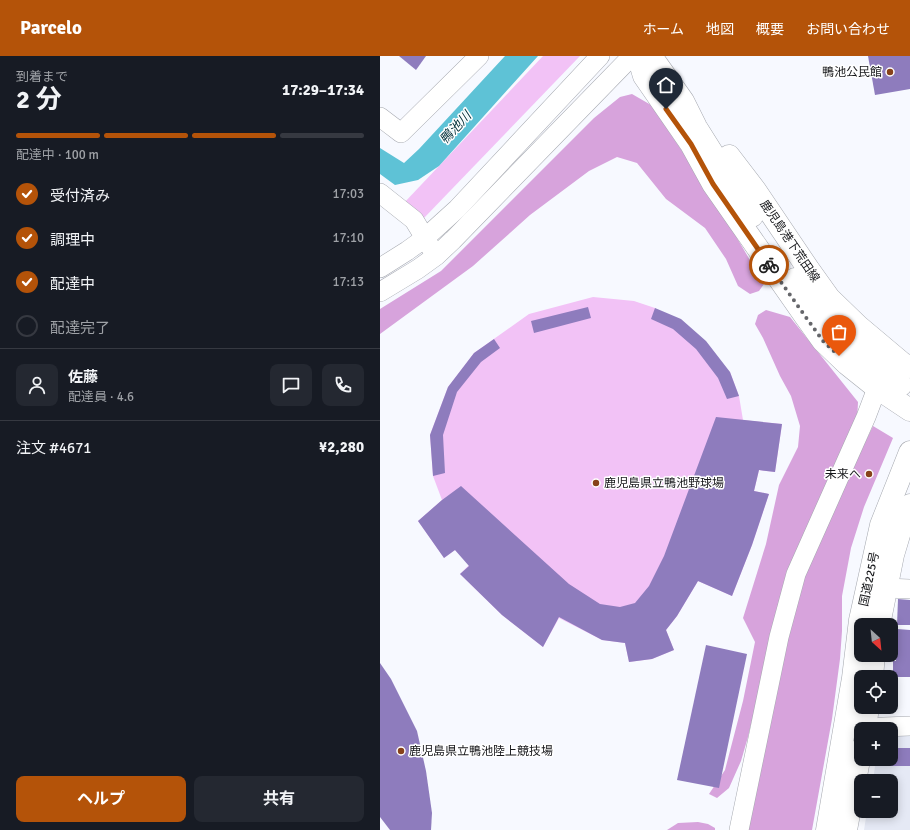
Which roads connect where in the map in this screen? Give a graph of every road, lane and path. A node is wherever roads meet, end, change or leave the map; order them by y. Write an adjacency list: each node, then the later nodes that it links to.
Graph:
1 (479, 56): 7 (street)
2 (600, 56): 11 (street)
3 (632, 56): 12 (street)
4 (638, 56): 8 (main road, 鹿児島港下荒田線)
5 (645, 56): 6 (main road, 鹿児島港下荒田線)
6 (682, 102): 10 (main road, 鹿児島港下荒田線); 15 (main road, 鹿児島港下荒田線)
7 (380, 117)
8 (691, 144): 10 (main road, 鹿児島港下荒田線); 16 (main road, 鹿児島港下荒田線)
9 (380, 192): 11 (street)
10 (747, 209): 15 (main road, 鹿児島港下荒田線)
11 (425, 238): 12 (street); 13 (street)
12 (436, 256): 14 (street)
13 (380, 268)
14 (380, 292)
15 (905, 376)
16 (878, 388): 17 (main road, 鹿児島港下荒田線); 26 (street)
17 (910, 410)
18 (910, 452): 27 (main road, 国道225号)
19 (910, 505): 20 (main road, 国道225号)
20 (886, 588): 21 (street); 22 (main road, 国道225号)
21 (910, 589)
22 (880, 618)
23 (898, 726): 24 (street)
24 (910, 726)
25 (858, 766): 28 (main road)
26 (739, 830)
27 (827, 830)
28 (846, 830)

